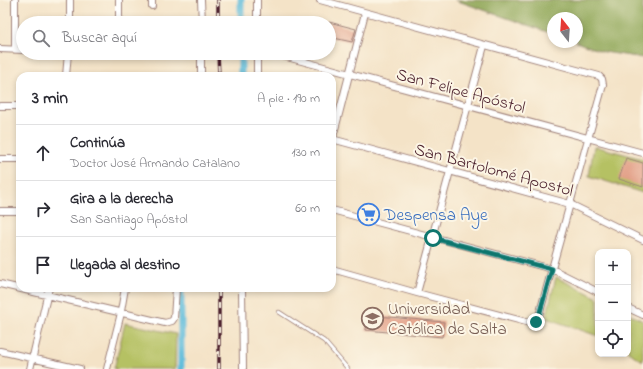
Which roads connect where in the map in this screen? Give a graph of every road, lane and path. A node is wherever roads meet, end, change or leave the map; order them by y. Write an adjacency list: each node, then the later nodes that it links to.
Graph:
1 (15, 0): 14 (street)
2 (70, 0): 8 (street)
3 (119, 0): 9 (street)
4 (201, 0): 10 (street)
5 (257, 0): 11 (street)
6 (320, 0): 7 (street)
7 (365, 13): 12 (street); 22 (street)
8 (70, 16)
9 (119, 16)
10 (202, 16)
11 (257, 16)
12 (484, 46): 25 (street); 27 (street)
13 (0, 49): 14 (street)
14 (15, 49)
15 (67, 60): 19 (street)
16 (201, 60): 20 (street)
17 (257, 60): 21 (street)
18 (298, 60): 22 (street, San Felipe Apóstol)
19 (66, 72)
20 (201, 72)
21 (257, 72)
22 (350, 74): 25 (street, San Felipe Apóstol); 26 (street)
23 (0, 106): 24 (street)
24 (16, 106)
25 (468, 107): 27 (street, San Felipe Apóstol); 32 (street)
26 (336, 125)
27 (589, 139): 29 (street, San Felipe Apóstol); 33 (street)
28 (336, 141): 32 (street, San Bartolomé Apostol)
29 (643, 153)
30 (0, 159): 31 (street)
31 (16, 159)
32 (451, 172): 33 (street, San Bartolomé Apostol); 37 (street)
33 (570, 204): 38 (street, San Bartolomé Apostol); 39 (street)
34 (0, 211): 35 (street)
35 (16, 211)
36 (336, 211): 37 (street)
37 (433, 238): 39 (street); 49 (street)
38 (643, 240)
39 (552, 269): 43 (street); 49 (street)
40 (336, 270): 49 (street)
41 (0, 284): 42 (street)
42 (16, 288)
43 (595, 290)
44 (34, 292): 50 (street)
45 (48, 292): 50 (street)
46 (124, 292): 53 (street)
47 (176, 292): 53 (street)
48 (242, 292): 60 (street)
49 (417, 294)
50 (47, 295): 53 (street); 56 (street)
51 (631, 309): 54 (street)
52 (279, 312): 61 (lane)
53 (120, 313): 59 (street)
54 (643, 315)
55 (0, 351): 56 (street)
56 (32, 358): 57 (street); 58 (street)
57 (30, 369)
58 (80, 369)
59 (107, 369)
60 (243, 369)
61 (348, 369)

